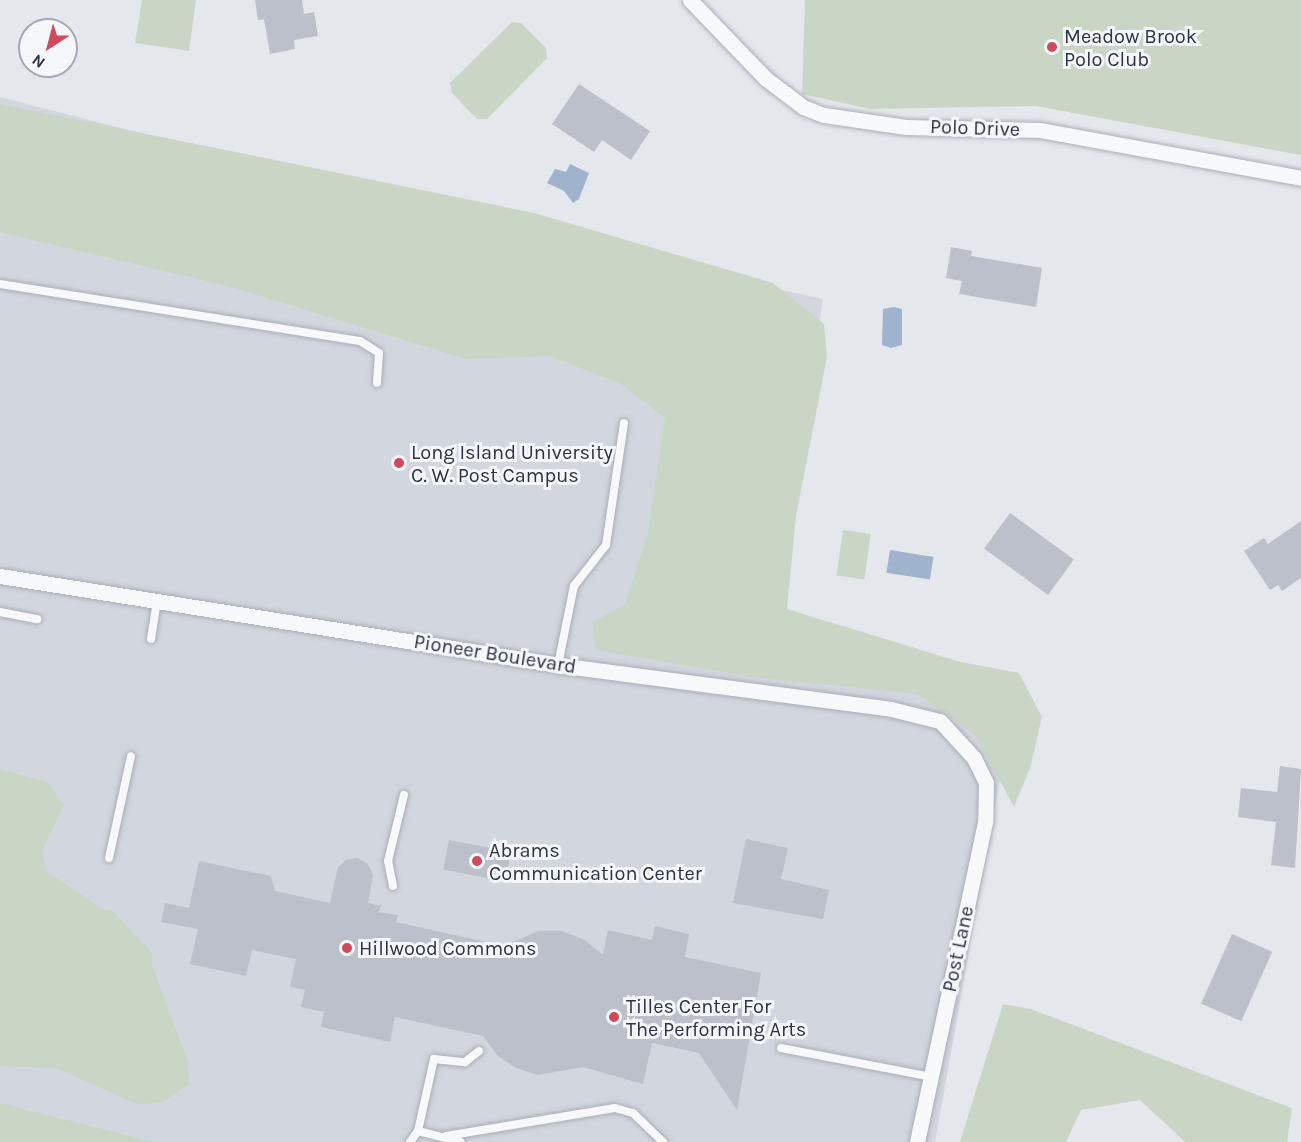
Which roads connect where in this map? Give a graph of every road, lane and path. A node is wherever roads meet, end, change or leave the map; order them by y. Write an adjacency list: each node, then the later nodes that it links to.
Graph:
1 (690, 0): 2 (street, Polo Drive)
2 (1301, 178)
3 (0, 284): 4 (lane)
4 (377, 383)
5 (624, 423): 11 (lane)
6 (0, 576): 7 (street, Pioneer Boulevard)
7 (157, 602): 10 (lane); 11 (street, Pioneer Boulevard)
8 (0, 612): 9 (lane)
9 (37, 619)
10 (152, 639)
11 (558, 665): 13 (street, Pioneer Boulevard)
12 (131, 756): 15 (lane)
13 (974, 758): 19 (street, Post Lane)
14 (404, 795): 16 (lane)
15 (109, 858)
16 (393, 886)
17 (781, 1048): 19 (lane)
18 (479, 1051): 20 (lane)
19 (931, 1077): 25 (street, Post Lane)
20 (418, 1131): 21 (lane); 22 (lane)
21 (446, 1136): 23 (lane); 24 (lane)
22 (410, 1142)
23 (461, 1142)
24 (663, 1142)
25 (917, 1142)

